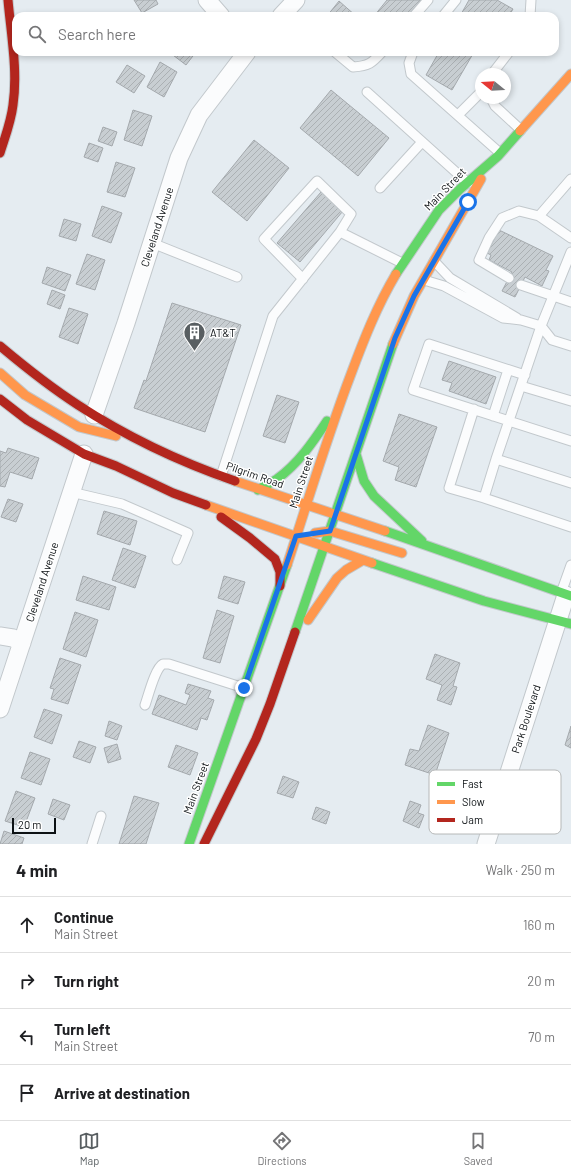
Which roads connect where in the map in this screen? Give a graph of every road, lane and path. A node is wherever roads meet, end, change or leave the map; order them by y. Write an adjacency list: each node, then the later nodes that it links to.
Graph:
1 (8, 0): 10 (main road)
2 (207, 0): 6 (street)
3 (428, 0): 7 (lane)
4 (456, 0): 8 (lane)
5 (531, 0): 9 (lane)
6 (218, 12)
7 (418, 12)
8 (446, 12)
9 (530, 12)
10 (12, 55)
11 (12, 56): 25 (main road)
12 (245, 56): 34 (street, Cleveland Avenue)
13 (340, 56): 14 (lane)
14 (378, 56)
15 (412, 56): 22 (lane)
16 (506, 56): 17 (lane)
17 (497, 68)
18 (571, 74): 23 (main road, Main Street)
19 (366, 92): 24 (lane)
20 (475, 98): 22 (lane)
21 (494, 104): 23 (lane)
22 (458, 116): 26 (lane)
23 (521, 130): 26 (main road, Main Street)
24 (422, 142): 28 (lane); 29 (lane)
25 (0, 153)
26 (496, 156): 28 (main road, Main Street); 30 (main road, Main Street)
27 (571, 179): 31 (lane)
28 (467, 182): 30 (lane); 37 (main road, Main Street)
29 (380, 188)
30 (475, 190): 36 (main road, Main Street)
31 (538, 216): 33 (lane); 40 (lane)
32 (340, 232): 37 (lane); 41 (lane); 41 (lane)
33 (571, 238)
34 (152, 244): 39 (lane); 57 (street, Cleveland Avenue)
35 (570, 256): 43 (lane)
36 (434, 261): 38 (main road, Main Street); 45 (lane)
37 (402, 263): 38 (main road); 54 (main road, Main Street)
38 (421, 273): 45 (lane); 63 (main road, Main Street)
39 (237, 277)
40 (509, 278)
41 (303, 279): 65 (lane)
42 (521, 285): 43 (lane)
43 (554, 296): 44 (lane); 46 (lane)
44 (571, 302)
45 (521, 320): 46 (lane)
46 (541, 326): 48 (lane); 51 (lane)
47 (0, 346): 57 (main road, Pilgrim Road)
48 (571, 346)
49 (508, 370): 51 (lane); 56 (lane); 58 (lane)
50 (0, 373): 61 (main road)
51 (525, 375): 52 (lane)
52 (521, 386): 55 (lane); 59 (lane)
53 (0, 399): 62 (main road)
54 (342, 400): 67 (main road); 71 (main road, Main Street)
55 (571, 401)
56 (474, 410): 58 (lane); 69 (lane)
57 (94, 415): 61 (main road, Pilgrim Road)
58 (493, 416): 59 (lane)
59 (509, 421): 60 (lane); 64 (lane)
60 (571, 441)
61 (142, 443): 65 (main road, Pilgrim Road)
62 (84, 454): 68 (street, Cleveland Avenue); 70 (main road)
63 (356, 454): 72 (main road, Main Street); 77 (main road)
64 (496, 459): 66 (lane); 69 (lane)
65 (220, 476): 67 (main road, Pilgrim Road)
66 (571, 482)
67 (258, 490): 71 (main road, Pilgrim Road)
68 (71, 492): 79 (lane); 88 (street, Cleveland Avenue)
69 (484, 498): 73 (lane)
70 (199, 502): 75 (main road); 84 (main road)
71 (306, 505): 72 (main road, Pilgrim Road); 75 (main road, Main Street)
72 (335, 515): 74 (main road, Main Street); 77 (main road, Pilgrim Road)
73 (571, 527)
74 (330, 531): 75 (main road); 76 (main road, Main Street); 78 (main road)
75 (296, 536): 76 (main road); 84 (main road, Main Street)
76 (325, 547): 80 (main road); 89 (main road, Main Street)
77 (429, 548): 82 (main road, Pilgrim Road)
78 (409, 555)
79 (177, 560)
80 (363, 560): 86 (main road); 89 (main road)
81 (452, 565): 82 (main road)
82 (478, 565): 85 (main road, Pilgrim Road)
83 (571, 565): 85 (lane)
84 (280, 586): 90 (main road, Main Street)
85 (566, 595): 86 (street, Park Boulevard)
86 (564, 622): 93 (street, Park Boulevard)
87 (0, 636): 88 (street)
88 (22, 643): 92 (street, Cleveland Avenue)
89 (288, 653): 98 (main road, Main Street)
90 (244, 688): 91 (lane); 97 (main road, Main Street)
91 (146, 705)
92 (0, 709)
93 (512, 770)
94 (101, 816): 96 (lane)
95 (490, 834): 99 (street, Park Boulevard)
96 (92, 844)
97 (189, 844)
98 (204, 844)
99 (486, 844)

